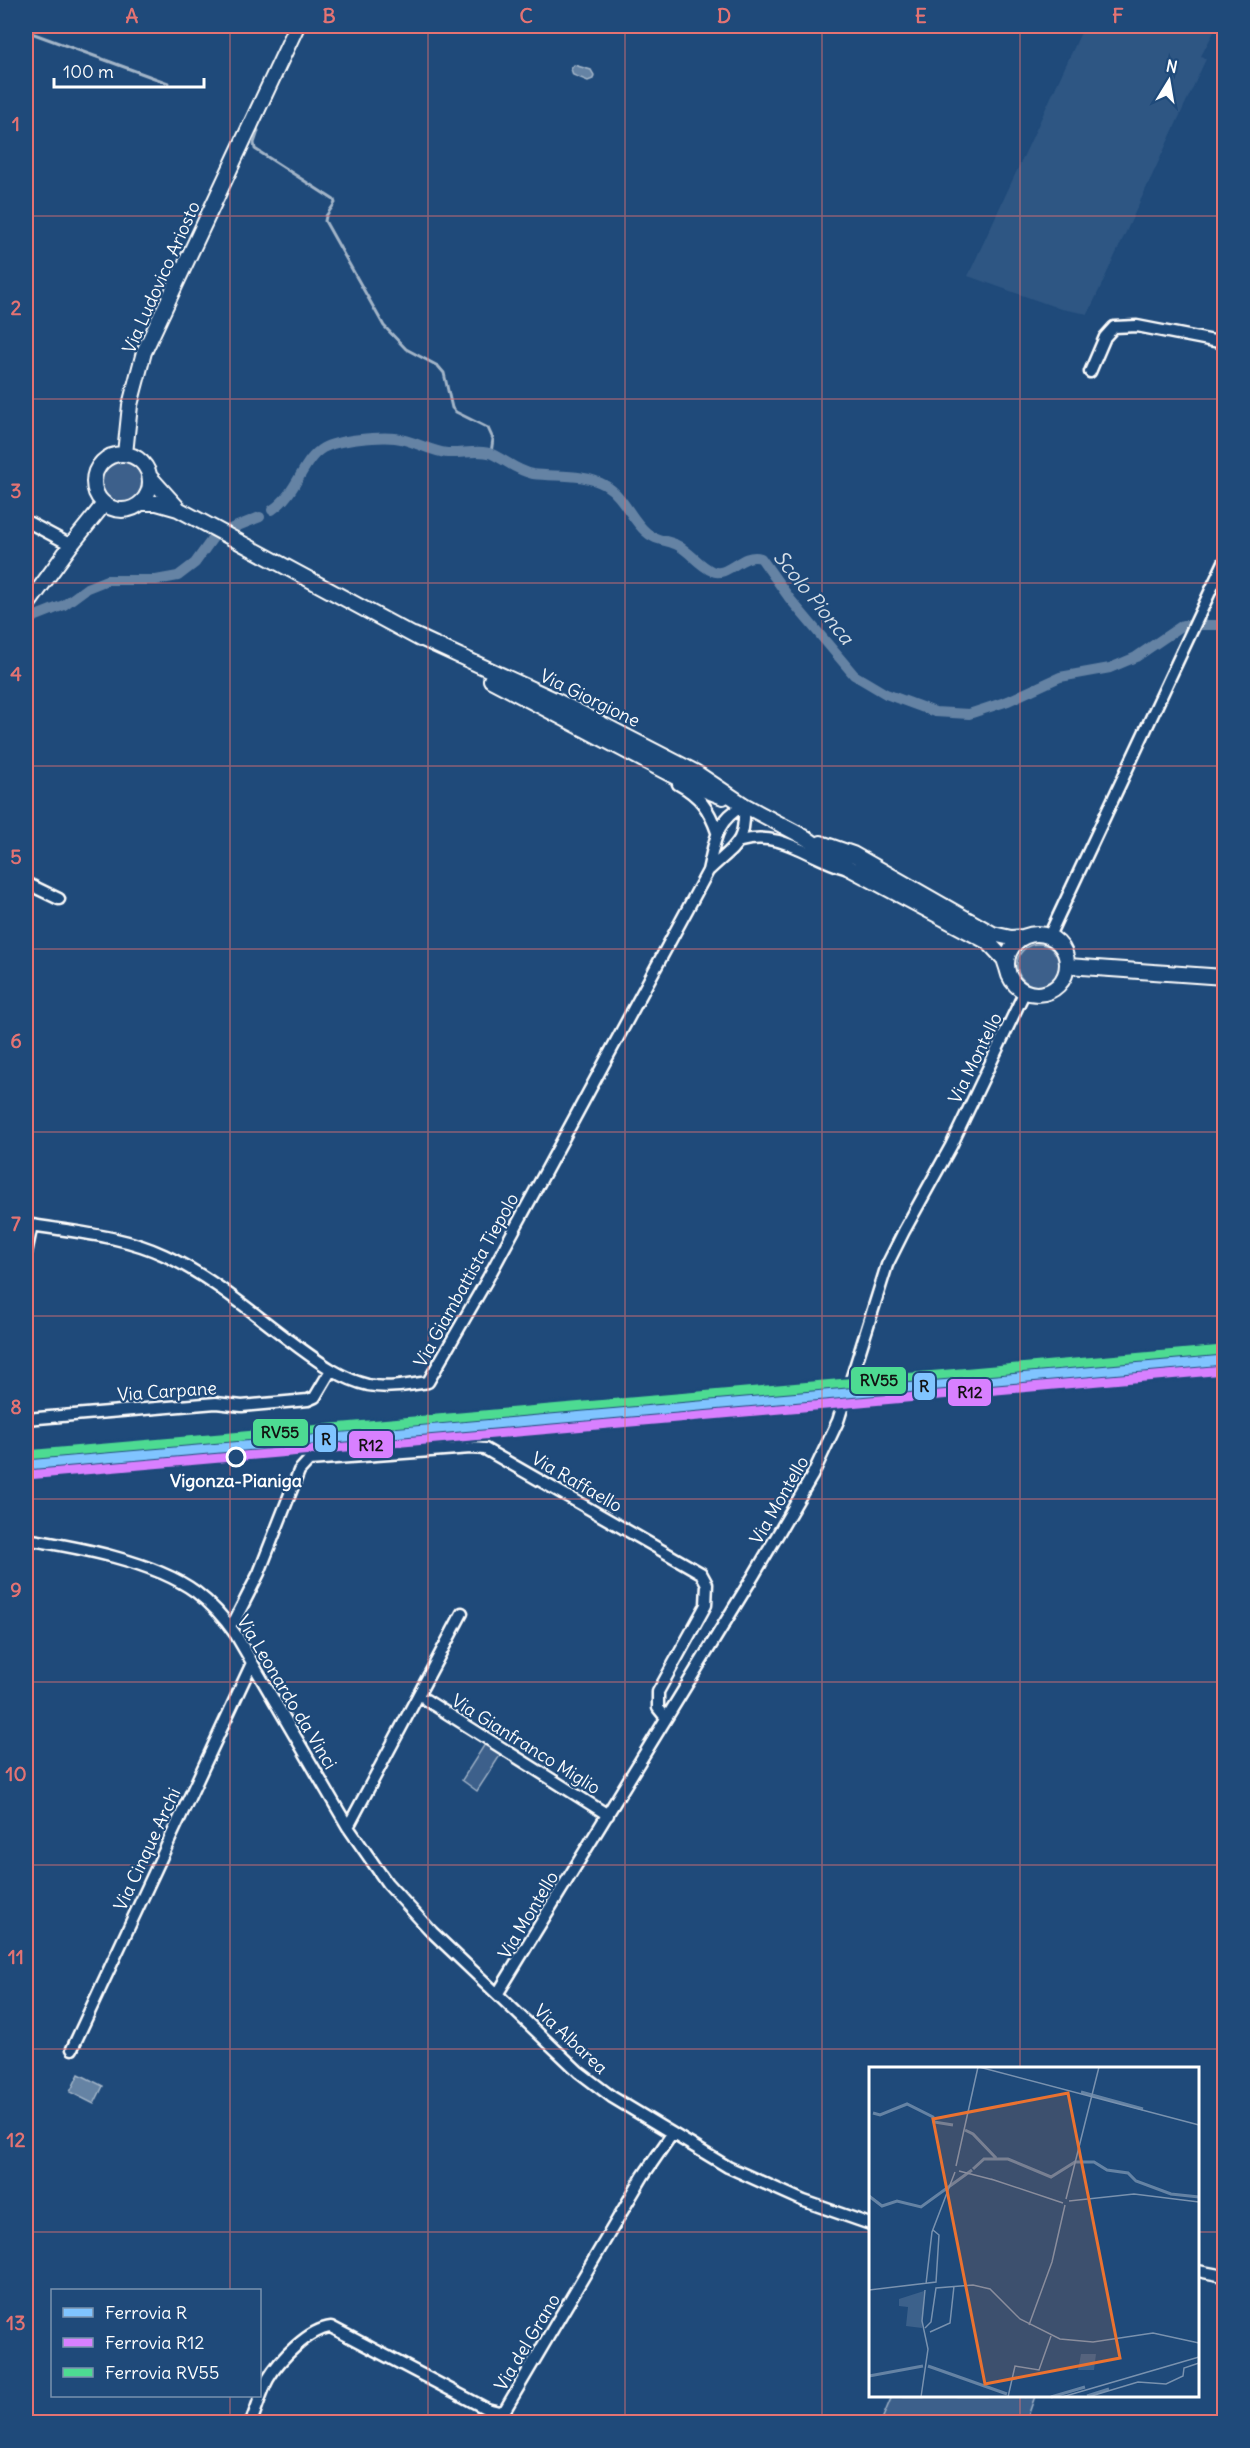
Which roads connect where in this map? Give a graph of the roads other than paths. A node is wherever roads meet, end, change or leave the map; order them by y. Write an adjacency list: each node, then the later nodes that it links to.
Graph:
1 (297, 26): 4 (main road, Via Ludovico Ariosto)
2 (1224, 343): 3 (street)
3 (1090, 372)
4 (125, 454): 5 (main road); 7 (main road)
5 (150, 477): 6 (main road); 8 (main road, Via Giorgione)
6 (141, 503): 7 (main road); 8 (main road, Via Giorgione)
7 (104, 504): 10 (main road)
8 (178, 508): 13 (main road, Via Giorgione)
9 (26, 521): 10 (street)
10 (71, 545): 12 (main road)
11 (1224, 562): 23 (street)
12 (26, 607)
13 (414, 635): 14 (main road, Via Giorgione); 15 (main road, Via Giorgione)
14 (535, 702): 15 (main road, Via Giorgione); 16 (street, Via Giorgione)
15 (744, 805): 16 (street, Via Giambattista Tiepolo); 17 (main road, Via Giorgione); 18 (street)
16 (717, 832): 20 (street, Via Giambattista Tiepolo)
17 (806, 838): 19 (main road, Via Giorgione); 24 (main road, Via Giorgione)
18 (741, 841): 19 (street); 20 (street, Via Giambattista Tiepolo)
19 (849, 868): 26 (main road, Via Giorgione)
20 (708, 871): 31 (street, Via Giambattista Tiepolo)
21 (26, 883): 22 (street)
22 (59, 899)
23 (1049, 936): 24 (main road); 25 (main road)
24 (1024, 937): 26 (main road)
25 (1068, 966): 27 (main road); 28 (main road)
26 (1008, 971): 28 (main road)
27 (1224, 977)
28 (1025, 991): 38 (street, Via Montello)
29 (29, 1225): 30 (street, Via Giambattista Tiepolo); 31 (street, Via Giambattista Tiepolo)
30 (26, 1253)
31 (331, 1370): 32 (street, Via Carpane)
32 (26, 1419)
33 (26, 1539): 35 (street, Via Leonardo da Vinci)
34 (462, 1613): 41 (street)
35 (230, 1625): 36 (street, Via Leonardo da Vinci); 38 (street, Via Raffaello)
36 (252, 1663): 39 (street, Via Leonardo da Vinci); 43 (street, Via Cinque Archi)
37 (426, 1700): 40 (street, Via Gianfranco Miglio)
38 (666, 1718): 40 (street, Via Montello)
39 (322, 1784): 41 (street, Via Albarea)
40 (608, 1815): 42 (street, Via Montello)
41 (348, 1827): 42 (street, Via Albarea)
42 (498, 1993): 44 (street, Via Albarea)
43 (72, 2049)
44 (672, 2134): 45 (street, Via Albarea); 48 (street, Via del Grano)
45 (869, 2224)
46 (1199, 2271): 47 (street)
47 (1224, 2276)
48 (261, 2396)
49 (261, 2397): 50 (street, Via del Grano)
50 (251, 2422)

